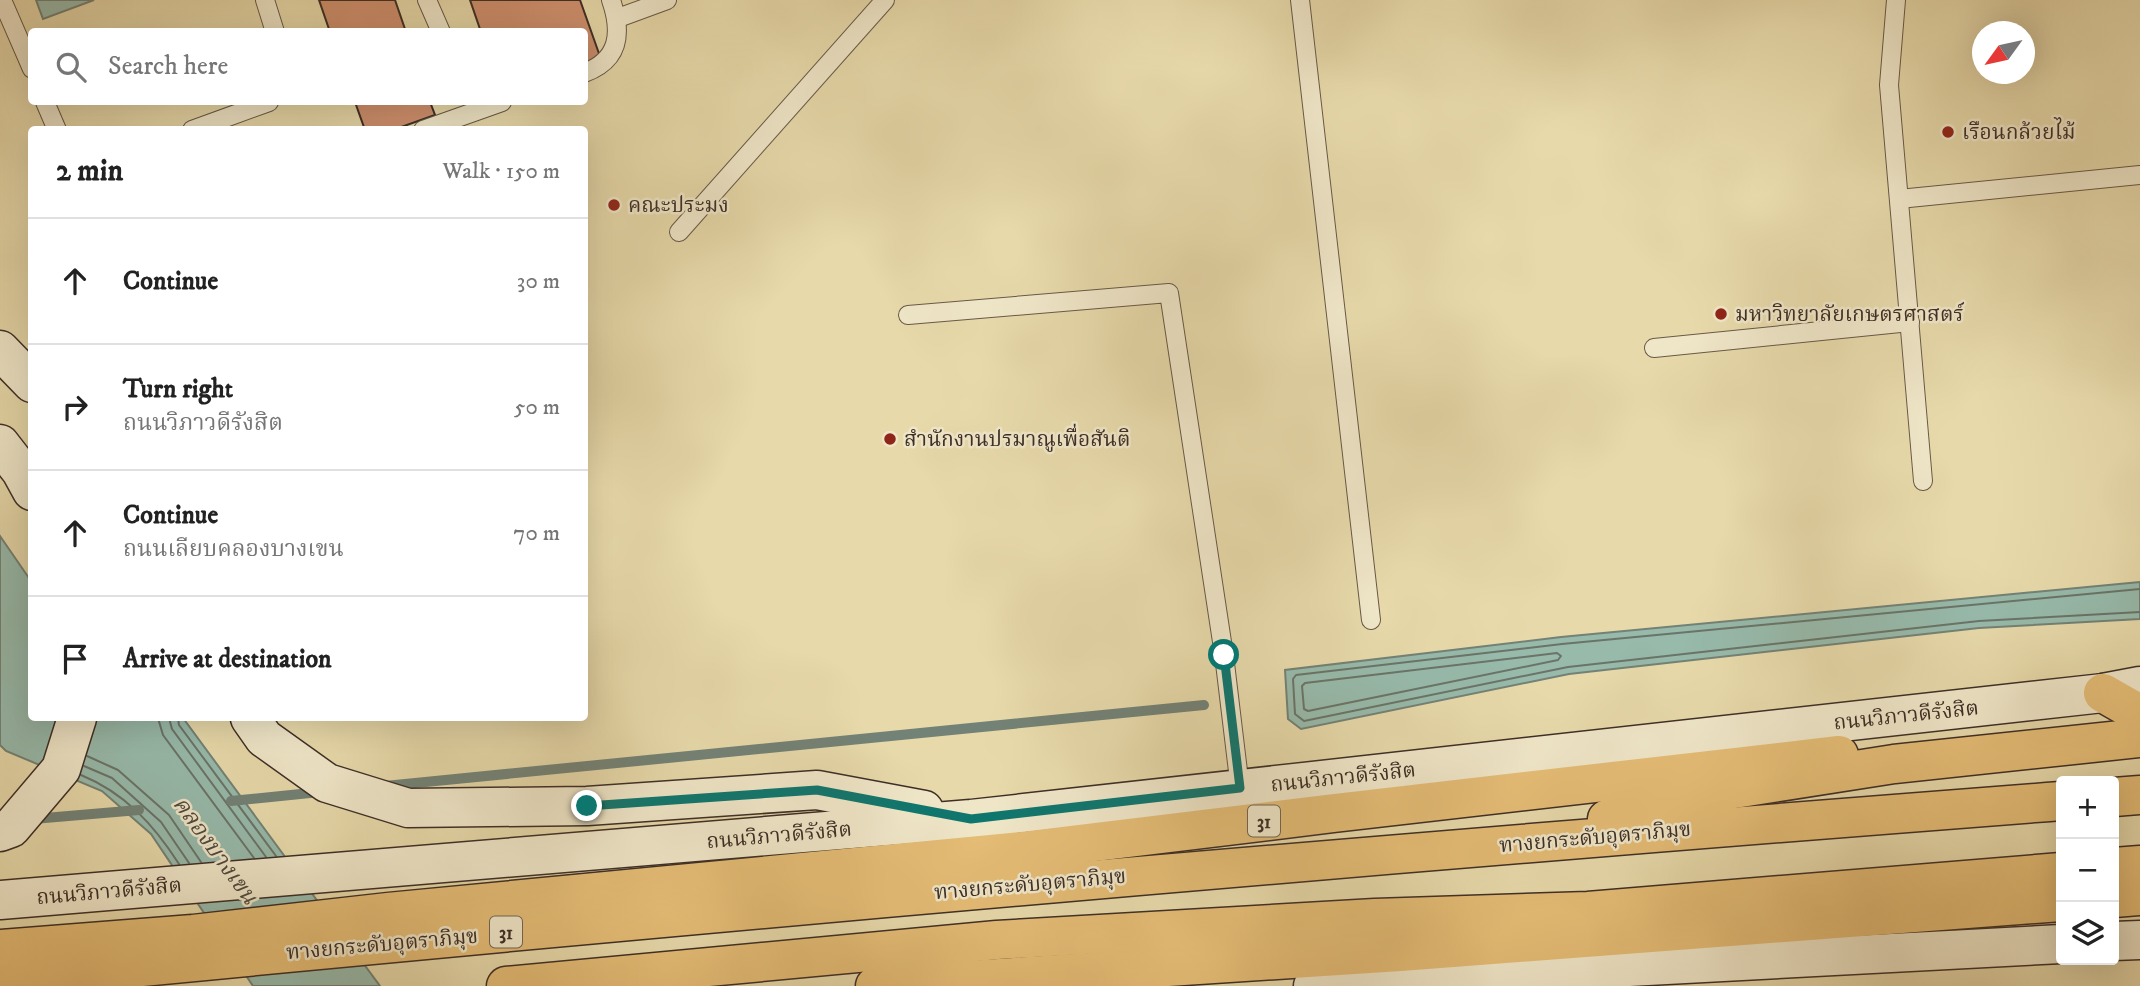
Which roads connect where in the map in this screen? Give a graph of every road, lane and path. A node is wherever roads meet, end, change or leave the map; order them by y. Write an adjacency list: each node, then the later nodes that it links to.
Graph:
1 (2, 0): 12 (lane)
2 (265, 0): 10 (lane)
3 (427, 0): 11 (lane)
4 (611, 0): 9 (lane)
5 (667, 0): 9 (lane)
6 (885, 0): 22 (lane)
7 (1300, 0): 29 (lane)
8 (1896, 0): 21 (lane)
9 (618, 18): 13 (lane)
10 (274, 28)
11 (439, 28)
12 (28, 60)
13 (588, 72)
14 (46, 105): 17 (lane)
15 (261, 105): 18 (lane)
16 (475, 106): 19 (lane)
17 (55, 126)
18 (203, 126)
19 (432, 126)
20 (2140, 175): 21 (lane)
21 (1899, 199): 24 (lane)
22 (679, 232)
23 (908, 315): 36 (lane)
24 (1910, 322): 25 (lane); 28 (lane)
25 (1654, 348)
26 (0, 350): 27 (main road)
27 (28, 379)
28 (1923, 481)
29 (1371, 620)
30 (2140, 686): 31 (main road, ถนนวิภาวดีรังสิต / 31)
31 (2103, 693): 32 (highway); 36 (main road, ถนนวิภาวดีรังสิต / 31)
32 (2140, 715)
33 (76, 721): 41 (main road)
34 (252, 721): 40 (main road)
35 (2140, 736): 42 (highway); 57 (highway, ถนนวิภาวดีรังสิต / 31)
36 (1240, 788): 40 (main road, ถนนวิภาวดีรังสิต / 31)
37 (2140, 795): 38 (highway)
38 (2119, 797)
39 (2056, 801): 42 (highway, ทางยกระดับอุตราภิมุข / 31)
40 (971, 819): 51 (main road, ถนนวิภาวดีรังสิต / 31)
41 (0, 832)
42 (1528, 842): 58 (highway, ทางยกระดับอุตราภิมุข / 31)
43 (2140, 865): 44 (highway)
44 (2119, 867)
45 (2056, 872): 53 (highway)
46 (2140, 888): 47 (highway)
47 (2119, 890)
48 (2056, 894): 53 (highway)
49 (2140, 896): 50 (highway)
50 (2119, 898)
51 (0, 900)
52 (2056, 902): 60 (highway)
53 (1588, 911): 59 (highway)
54 (2140, 940): 55 (main road)
55 (2119, 941)
56 (2056, 944): 61 (main road)
57 (0, 949)
58 (0, 981)
59 (506, 986)
60 (875, 986)
61 (1313, 986)

